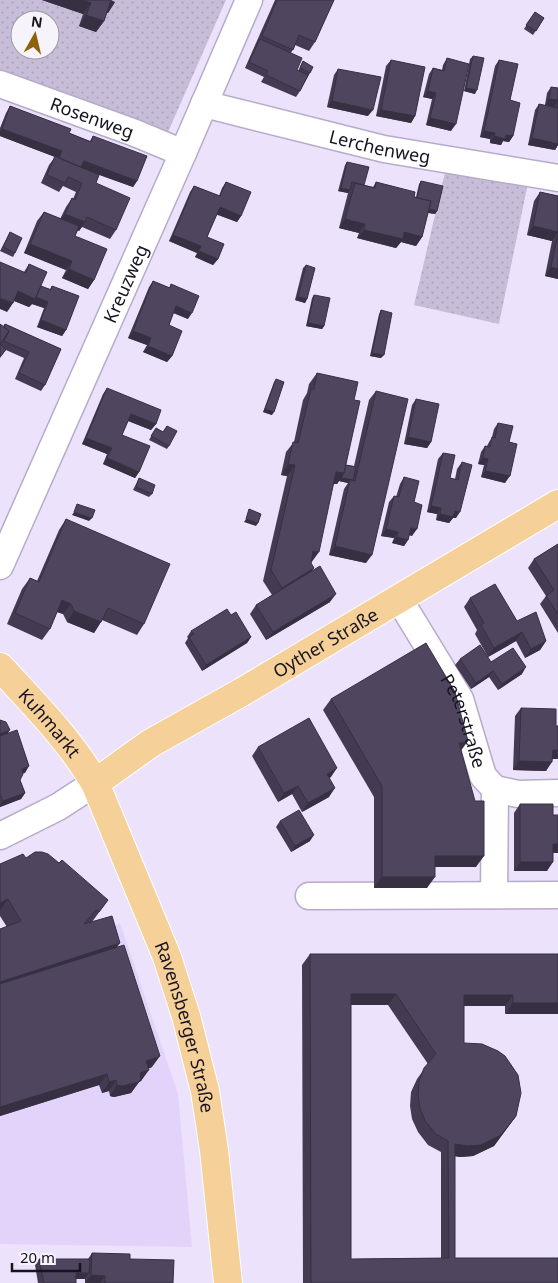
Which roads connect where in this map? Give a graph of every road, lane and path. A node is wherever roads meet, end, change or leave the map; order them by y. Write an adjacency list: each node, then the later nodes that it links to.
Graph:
1 (249, 0): 3 (street, Kreuzweg)
2 (0, 84): 4 (street, Rosenweg)
3 (204, 104): 4 (street, Kreuzweg); 5 (street, Lerchenweg)
4 (183, 153): 7 (street, Kreuzweg)
5 (558, 178)
6 (558, 504): 8 (main road, Oyther Straße)
7 (0, 566)
8 (399, 599): 10 (main road, Oyther Straße); 11 (street, Peterstraße)
9 (0, 667): 10 (main road, Kuhmarkt)
10 (95, 783): 13 (street); 17 (main road, Ravensberger Straße)
11 (495, 789): 12 (street, Peterstraße); 14 (street)
12 (558, 793)
13 (0, 836)
14 (494, 895): 15 (street); 16 (street)
15 (558, 895)
16 (308, 896)
17 (228, 1283)

